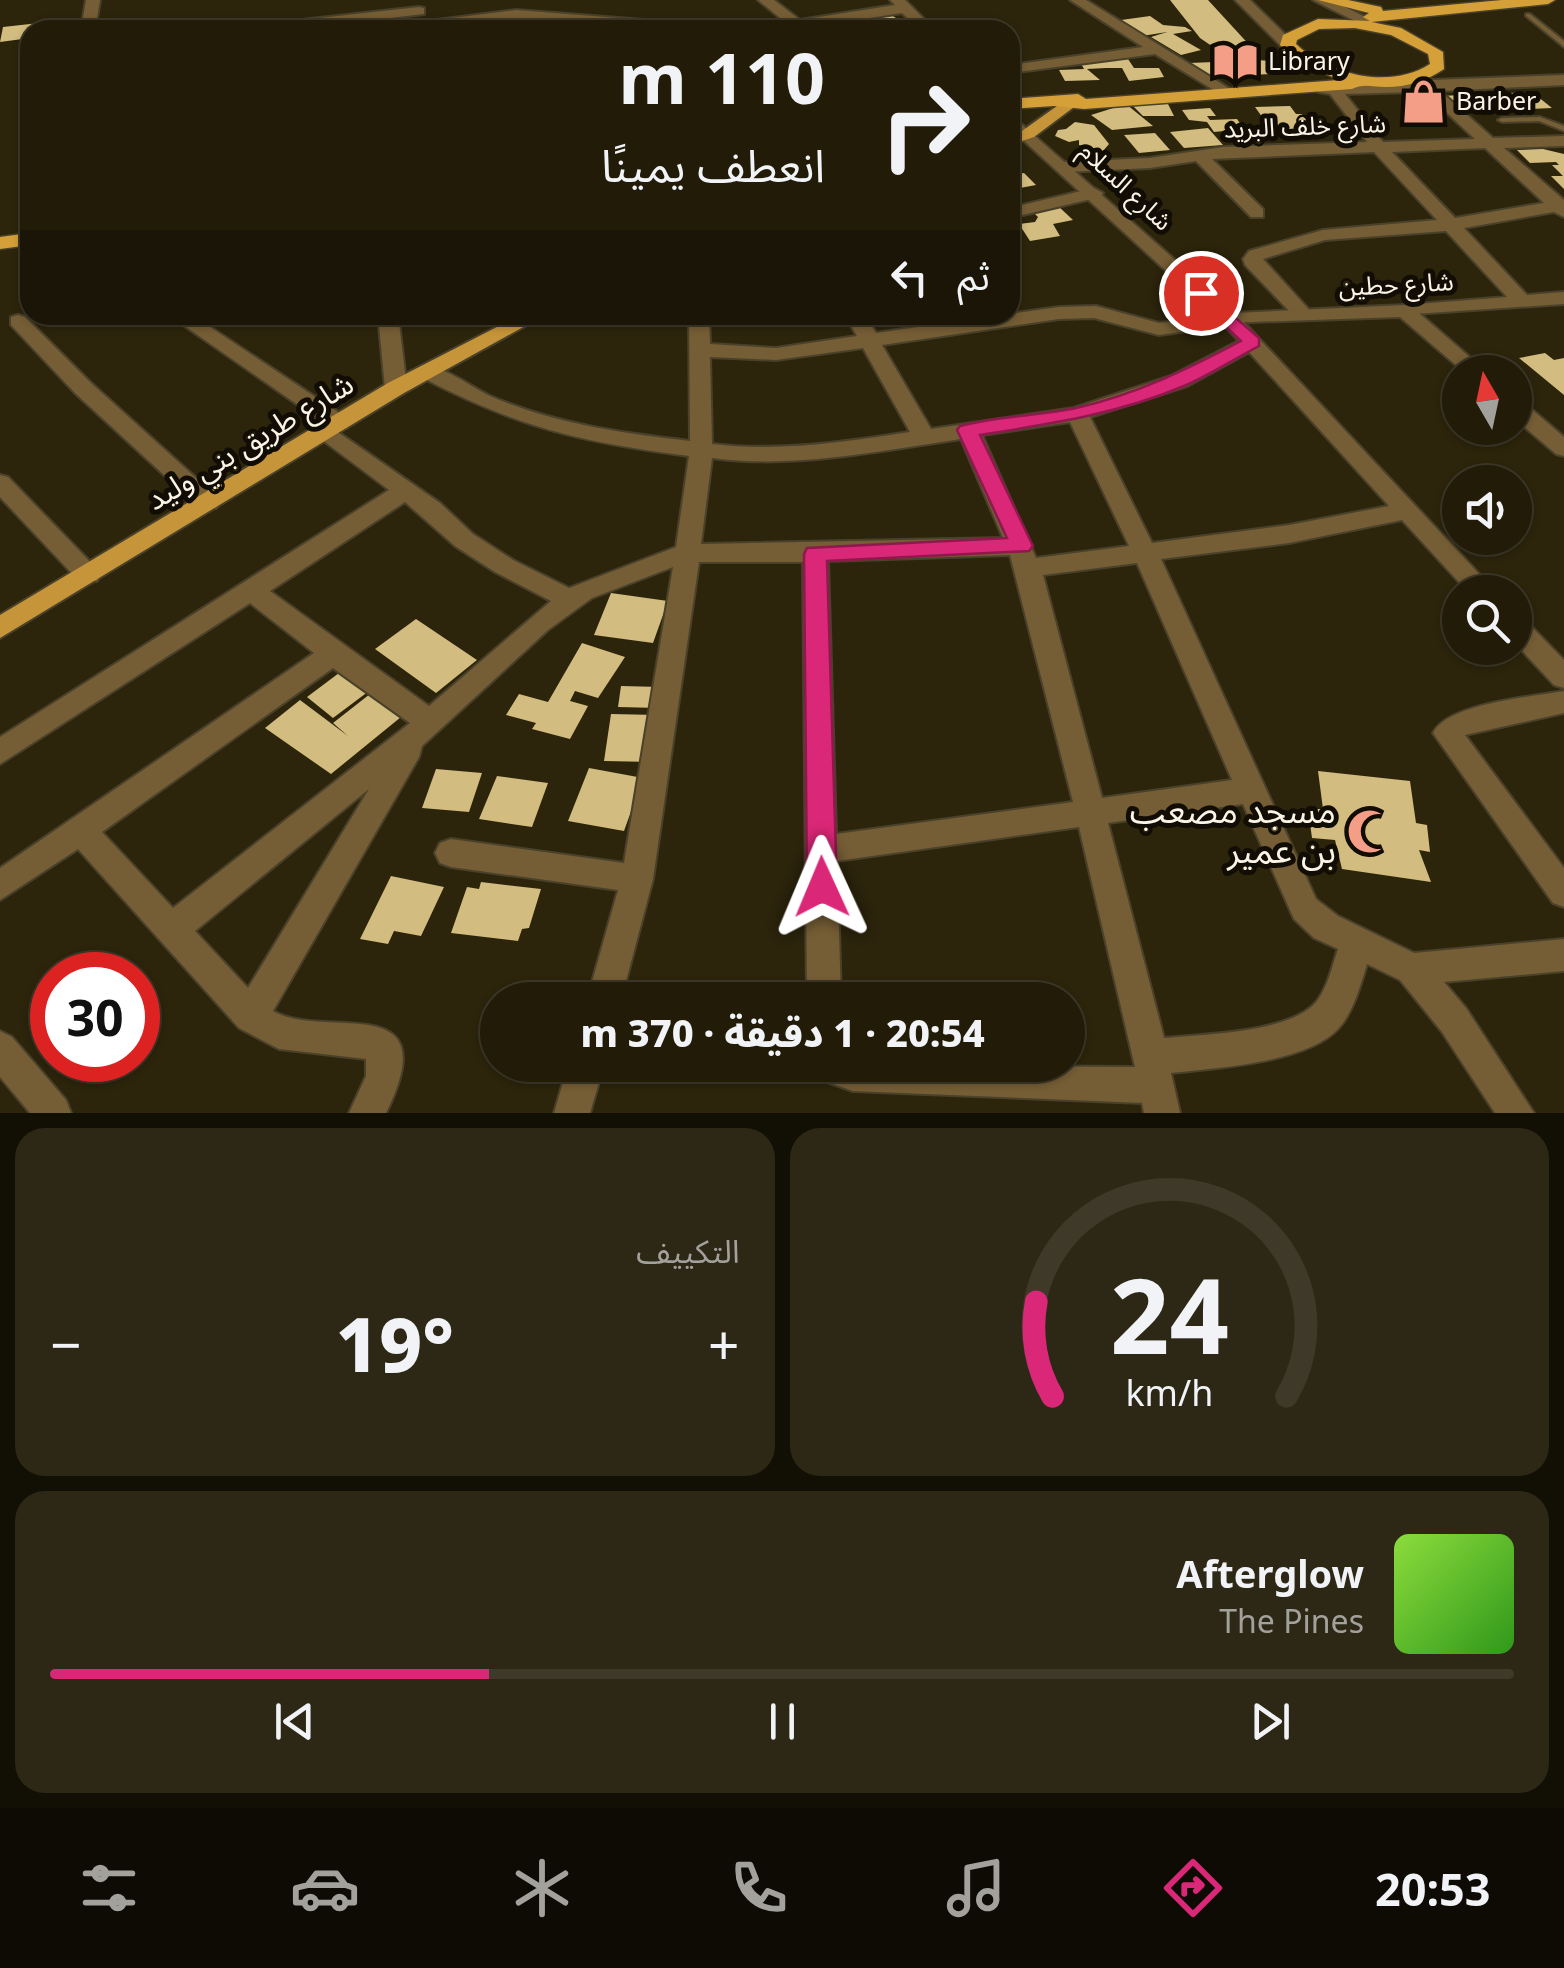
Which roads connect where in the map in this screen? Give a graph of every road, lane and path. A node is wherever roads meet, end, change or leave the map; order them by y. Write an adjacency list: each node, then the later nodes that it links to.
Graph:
1 (526, 0): 11 (street)
2 (765, 0): 18 (street)
3 (828, 0): 14 (street)
4 (1077, 0): 23 (street)
5 (1242, 0): 24 (street)
6 (1322, 0): 10 (highway); 15 (street)
7 (1548, 0): 10 (highway)
8 (901, 4): 14 (street)
9 (1564, 5): 27 (highway)
10 (1413, 13): 15 (highway)
11 (516, 14): 13 (street); 17 (street)
12 (1528, 15): 22 (lane)
13 (420, 17): 16 (street)
14 (847, 17): 19 (street)
15 (1358, 18): 20 (highway); 21 (street)
16 (390, 20)
17 (640, 20)
18 (792, 20)
19 (834, 20)
20 (1334, 23): 21 (highway); 24 (highway)
21 (1378, 26): 27 (highway)
22 (1564, 46)
23 (1160, 48): 25 (street); 26 (street)
24 (1292, 51): 29 (highway); 30 (highway)
25 (1020, 68)
26 (1192, 72): 30 (street); 32 (street)
27 (1428, 77): 28 (street); 29 (highway); 31 (street); 40 (street)
28 (1564, 80)
29 (1377, 81): 31 (highway)
30 (1222, 89): 32 (highway)
31 (1326, 89): 33 (highway); 41 (street)
32 (1196, 90): 33 (highway)
33 (1064, 103): 34 (highway); 37 (main road)
34 (1020, 104)
35 (1502, 120): 36 (lane)
36 (1564, 129)
37 (1020, 136)
38 (1020, 138): 43 (street, شارع السلام)
39 (1564, 140): 40 (street, شارع خلف البريد)
40 (1488, 146): 41 (street, شارع خلف البريد); 45 (street)
41 (1380, 149): 42 (street, شارع خلف البريد); 48 (street)
42 (1202, 158): 43 (street, شارع خلف البريد); 47 (street)
43 (1065, 166): 44 (street, شارع السلام)
44 (1094, 194): 46 (street); 54 (street, شارع السلام)
45 (1561, 208): 48 (street)
46 (1020, 212)
47 (1257, 213)
48 (1448, 226): 50 (street); 52 (street)
49 (1564, 298): 50 (street, شارع حطين)
50 (1522, 300): 51 (street, شارع حطين)
51 (1405, 310): 52 (street, شارع حطين); 65 (street)
52 (1302, 312): 54 (street, شارع حطين)
53 (1020, 319): 54 (street, شارع حطين)
54 (1230, 319): 62 (street, شارع السلام)
55 (22, 325): 77 (street)
56 (194, 325): 70 (street)
57 (389, 325): 67 (street)
58 (516, 325): 66 (main road, شارع طريق بني وليد)
59 (700, 325): 64 (street)
60 (860, 325): 63 (street)
61 (983, 325): 63 (street, شارع حطين)
62 (1253, 342): 68 (street); 78 (street, شارع السلام)
63 (870, 343): 64 (street, شارع حطين); 72 (street)
64 (701, 350): 74 (street)
65 (1457, 355)
66 (426, 372): 67 (main road, شارع طريق بني وليد); 74 (street)
67 (396, 388): 70 (main road, شارع طريق بني وليد)
68 (1077, 414): 71 (street); 81 (street)
69 (1532, 421): 73 (street)
70 (332, 428): 76 (street); 77 (main road, شارع طريق بني وليد)
71 (968, 430): 72 (street); 82 (street)
72 (923, 435): 74 (street)
73 (1564, 450)
74 (701, 452): 79 (street)
75 (0, 484): 83 (street)
76 (403, 492): 85 (street); 86 (street)
77 (208, 502): 83 (main road, شارع طريق بني وليد)
78 (1405, 511): 81 (street); 84 (street, شارع السلام)
79 (685, 553): 80 (street); 86 (street); 99 (street)
80 (815, 554): 82 (street); 97 (street)
81 (1146, 555): 82 (street); 94 (street)
82 (1025, 557): 95 (street)
83 (88, 575): 87 (main road, شارع طريق بني وليد)
84 (1467, 575)
85 (250, 589): 89 (street); 93 (street)
86 (568, 598): 92 (street)
87 (0, 628)
88 (1532, 644): 90 (street)
89 (333, 654): 92 (street); 96 (street)
90 (1564, 677)
91 (1564, 702): 101 (street)
92 (424, 728): 102 (street); 108 (street)
93 (0, 752)
94 (1250, 790): 95 (street); 103 (street)
95 (1092, 815): 97 (street); 112 (street)
96 (82, 832): 100 (street); 102 (street)
97 (821, 850): 107 (street)
98 (450, 854): 99 (street)
99 (637, 879): 106 (street)
100 (0, 886)
101 (1564, 893)
102 (170, 930): 108 (street)
103 (1356, 944): 105 (street); 112 (street)
104 (1564, 954): 105 (street)
105 (1412, 969): 116 (street)
106 (609, 982)
107 (824, 982)
108 (252, 1016): 114 (street)
109 (0, 1049): 113 (street)
110 (581, 1082): 115 (street)
111 (1063, 1082): 112 (street)
112 (1157, 1086)
113 (53, 1113)
114 (368, 1113)
115 (572, 1113)
116 (1516, 1113)

